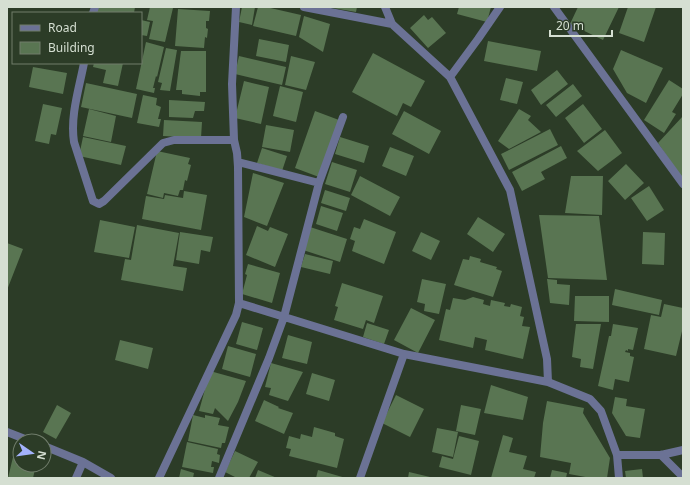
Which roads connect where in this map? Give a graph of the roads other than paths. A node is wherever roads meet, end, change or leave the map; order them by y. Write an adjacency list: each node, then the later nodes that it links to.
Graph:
1 (236, 7): 10 (street)
2 (304, 7): 6 (street)
3 (385, 7): 6 (street)
4 (500, 7): 8 (street)
5 (554, 7): 13 (street)
6 (392, 24): 8 (street)
7 (84, 64): 10 (street)
8 (450, 77): 17 (street)
9 (344, 117): 12 (street)
10 (234, 140): 11 (street)
11 (238, 162): 12 (street); 14 (street)
12 (319, 183): 15 (street)
13 (683, 184)
14 (239, 303): 15 (street); 26 (street)
15 (284, 317): 16 (street); 27 (street)
16 (404, 354): 17 (street); 28 (street)
17 (548, 382): 20 (street)
18 (52, 449): 22 (street)
19 (683, 449): 21 (street)
20 (617, 455): 21 (street); 29 (street)
21 (661, 455): 23 (street)
22 (83, 462): 24 (street); 25 (street)
23 (683, 477)
24 (76, 478)
25 (111, 478)
26 (159, 478)
27 (219, 478)
28 (360, 478)
29 (619, 478)

